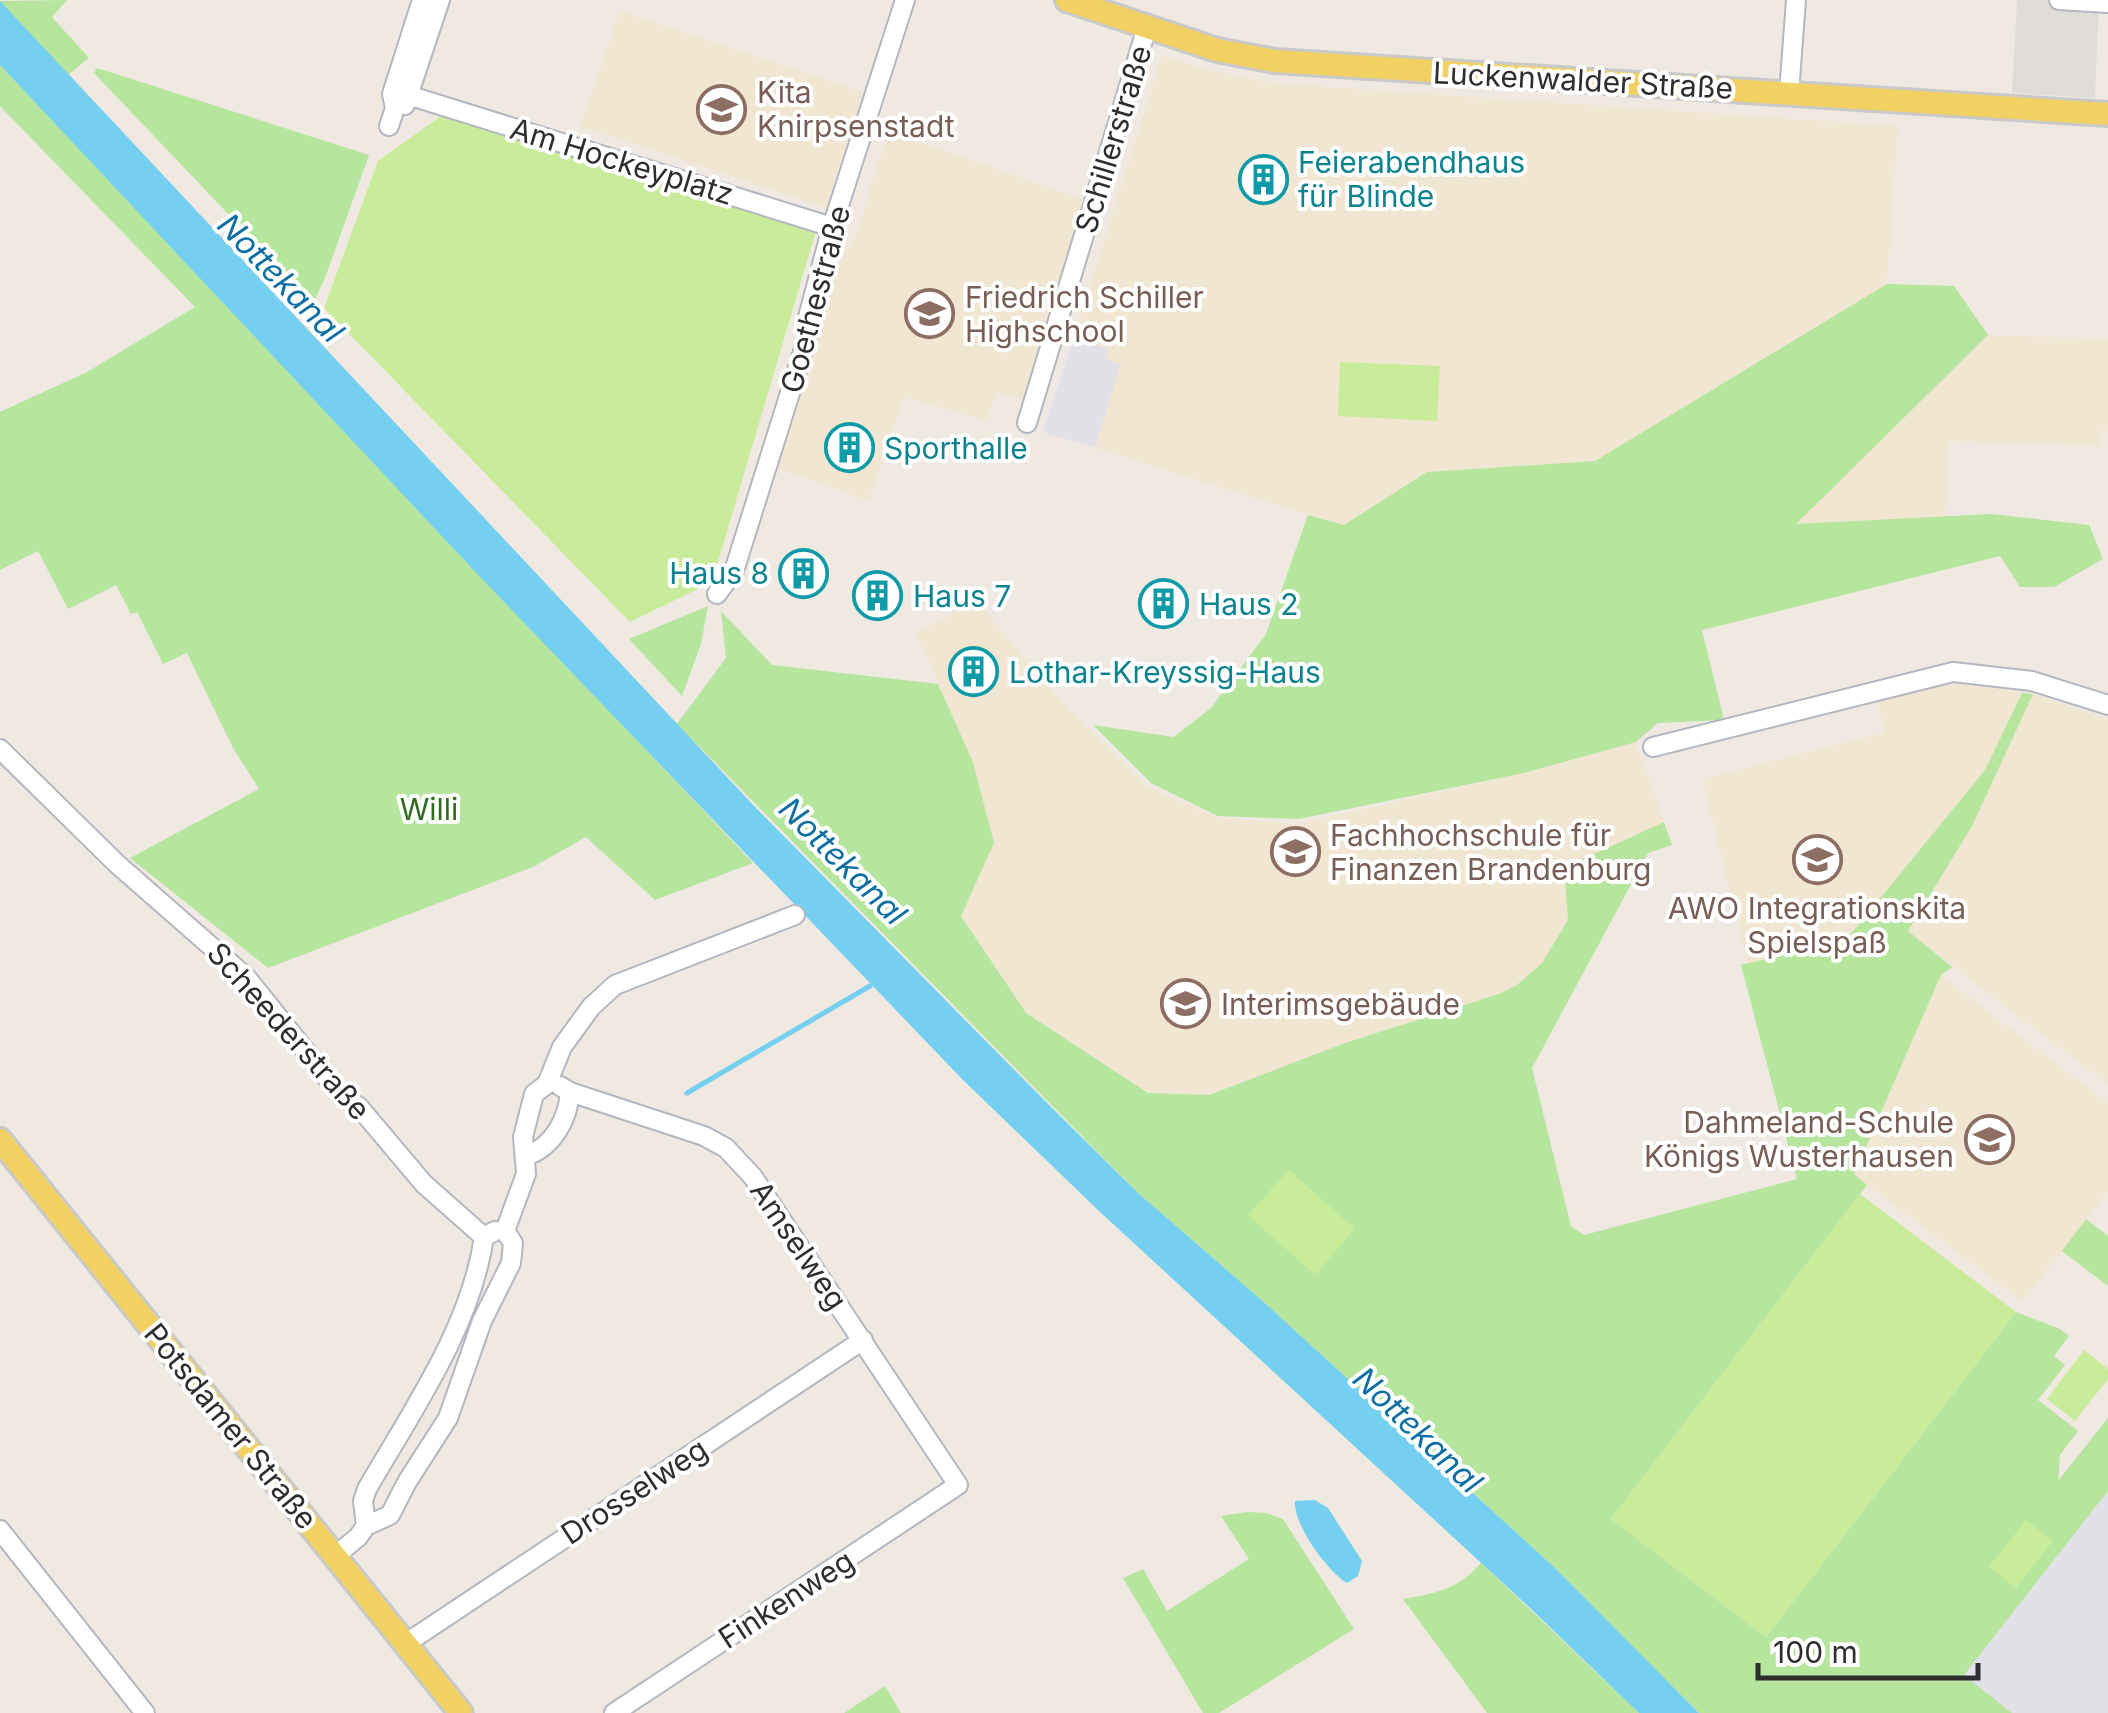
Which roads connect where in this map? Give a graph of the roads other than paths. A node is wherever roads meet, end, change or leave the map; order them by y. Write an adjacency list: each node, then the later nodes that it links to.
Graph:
1 (422, 0): 10 (street)
2 (440, 0): 10 (street)
3 (905, 0): 12 (street, Goethestraße)
4 (1067, 0): 8 (main road, Luckenwalder Straße)
5 (1796, 0): 9 (street)
6 (2059, 0): 7 (street)
7 (2108, 3)
8 (1147, 26): 9 (main road, Luckenwalder Straße); 13 (street, Schillerstraße)
9 (1789, 92): 11 (main road, Luckenwalder Straße)
10 (410, 96): 12 (street, Am Hockeyplatz)
11 (2108, 114)
12 (832, 227): 14 (street, Goethestraße)
13 (1027, 424)
14 (717, 594)
15 (2108, 705): 16 (street)
16 (1653, 747)
17 (0, 749): 24 (street, Scheederstraße)
18 (794, 915): 19 (street)
19 (547, 1084): 20 (street, Amselweg); 22 (street)
20 (570, 1092): 22 (street); 25 (street, Amselweg)
21 (0, 1140): 29 (main road, Potsdamer Straße)
22 (526, 1156): 23 (street)
23 (504, 1231): 24 (street); 27 (street)
24 (484, 1236): 27 (street)
25 (863, 1340): 26 (street, Amselweg); 30 (street, Drosselweg)
26 (958, 1485): 33 (street, Finkenweg)
27 (366, 1526): 29 (street)
28 (2, 1538): 31 (street)
29 (335, 1556): 30 (main road, Potsdamer Straße)
30 (405, 1644): 32 (main road, Potsdamer Straße)
31 (145, 1713)
32 (461, 1713)
33 (614, 1713)

